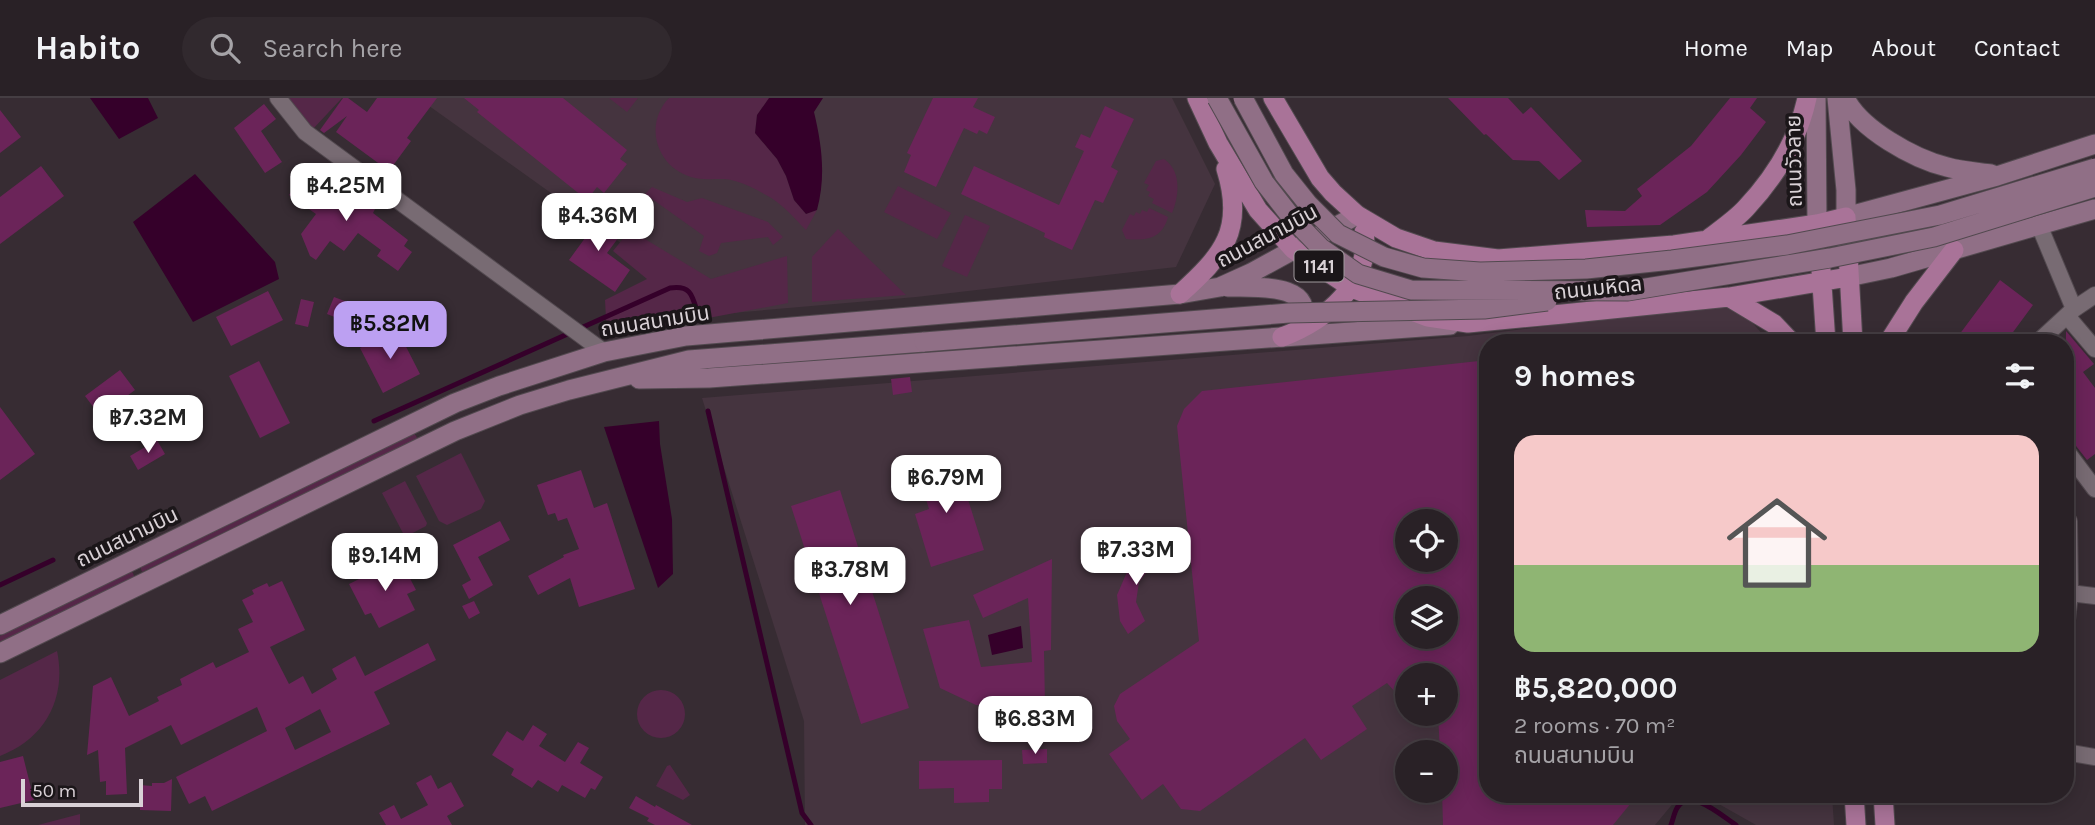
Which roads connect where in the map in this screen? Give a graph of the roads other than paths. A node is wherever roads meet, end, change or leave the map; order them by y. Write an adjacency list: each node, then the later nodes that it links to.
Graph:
1 (278, 98): 42 (street)
2 (1198, 98): 4 (main road); 11 (main road, ถนนมหิดล / 1141)
3 (1217, 98): 29 (main road, ถนนมหิดล / 1141, bridge)
4 (1235, 98)
5 (1243, 98): 14 (main road, ถนนมหิดล / 1141, bridge)
6 (1273, 98): 18 (main road, ถนนมหิดล)
7 (1807, 98): 22 (main road)
8 (1816, 98): 20 (main road, ถนนวัวลาย)
9 (1837, 98): 19 (main road)
10 (1845, 98): 15 (main road)
11 (1218, 144): 23 (main road, ถนนมหิดล / 1141); 30 (main road)
12 (2095, 144): 15 (main road, ถนนมหิดล)
13 (2095, 150): 16 (main road)
14 (2095, 168)
15 (1997, 176): 19 (main road, ถนนมหิดล)
16 (2095, 189): 29 (main road, ถนนมหิดล / 1141, bridge)
17 (2095, 209): 21 (main road, ถนนมหิดล / 1141)
18 (1359, 216): 22 (main road, ถนนมหิดล); 23 (main road, ถนนสนามบิน / 1141); 28 (main road)
19 (1846, 217): 20 (main road, ถนนมหิดล); 25 (main road)
20 (1817, 224): 22 (main road, ถนนมหิดล); 26 (main road)
21 (2039, 225): 24 (main road, ถนนมหิดล / 1141); 33 (street)
22 (1706, 240)
23 (1293, 249): 27 (main road, ถนนสนามบิน / 1141); 28 (main road, ถนนมหิดล / 1141)
24 (1954, 250): 25 (main road, ถนนมหิดล / 1141); 39 (main road)
25 (1848, 277): 26 (main road, ถนนมหิดล / 1141); 38 (main road)
26 (1822, 282): 32 (main road, ถนนมหิดล / 1141); 37 (main road)
27 (1220, 287): 30 (main road, ถนนสนามบิน / 1141); 35 (main road)
28 (1352, 288): 34 (main road, ถนนมหิดล / 1141); 35 (main road)
29 (1628, 290): 43 (main road, ถนนสนามบิน / 1141, bridge)
30 (1180, 294): 42 (main road, ถนนสนามบิน / 1141)
31 (2095, 295): 33 (street)
32 (1729, 297): 34 (main road, ถนนมหิดล / 1141); 36 (main road)
33 (2071, 313): 40 (street); 41 (street)
34 (1468, 323): 35 (main road, ถนนสนามบิน / 1141)
35 (1290, 334): 43 (main road, ถนนสนามบิน / 1141)
36 (1783, 334)
37 (1825, 334)
38 (1852, 334)
39 (1894, 334)
40 (2047, 334)
41 (2091, 339)
42 (604, 352): 48 (main road, ถนนสนามบิน / 1141)
43 (617, 378): 49 (main road, ถนนสนามบิน / 1141)
44 (2074, 461): 45 (street)
45 (2095, 489)
46 (2074, 593): 47 (street)
47 (2095, 596)
48 (0, 625)
49 (0, 653)
50 (2074, 754): 51 (street)
51 (2095, 757)
52 (1855, 803): 54 (main road)
53 (1884, 803): 55 (main road)
54 (1856, 825)
55 (1885, 825)

